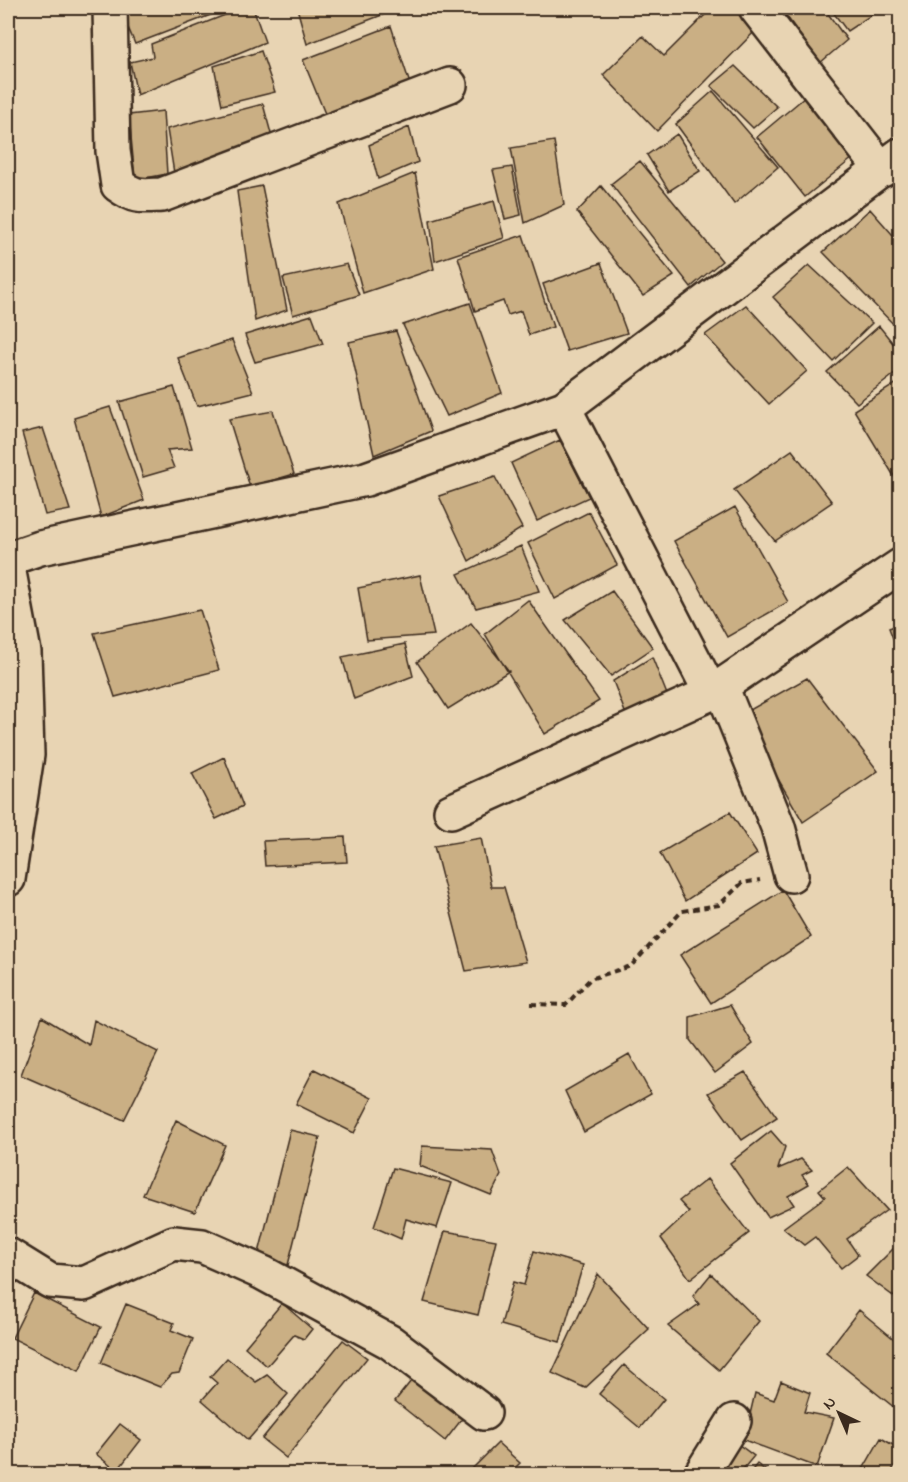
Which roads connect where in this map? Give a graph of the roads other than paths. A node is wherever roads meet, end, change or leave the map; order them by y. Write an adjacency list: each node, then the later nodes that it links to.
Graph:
1 (110, 8): 3 (street)
2 (756, 8): 4 (street)
3 (450, 85)
4 (891, 163): 5 (street)
5 (564, 408): 6 (street); 9 (street)
6 (8, 559)
7 (900, 566): 9 (street)
8 (8, 567): 12 (street)
9 (716, 690): 10 (street); 11 (street)
10 (451, 811)
11 (791, 875)
12 (8, 879)
13 (8, 1255): 14 (street)
14 (484, 1413)
15 (734, 1421): 16 (street)
16 (701, 1474)

